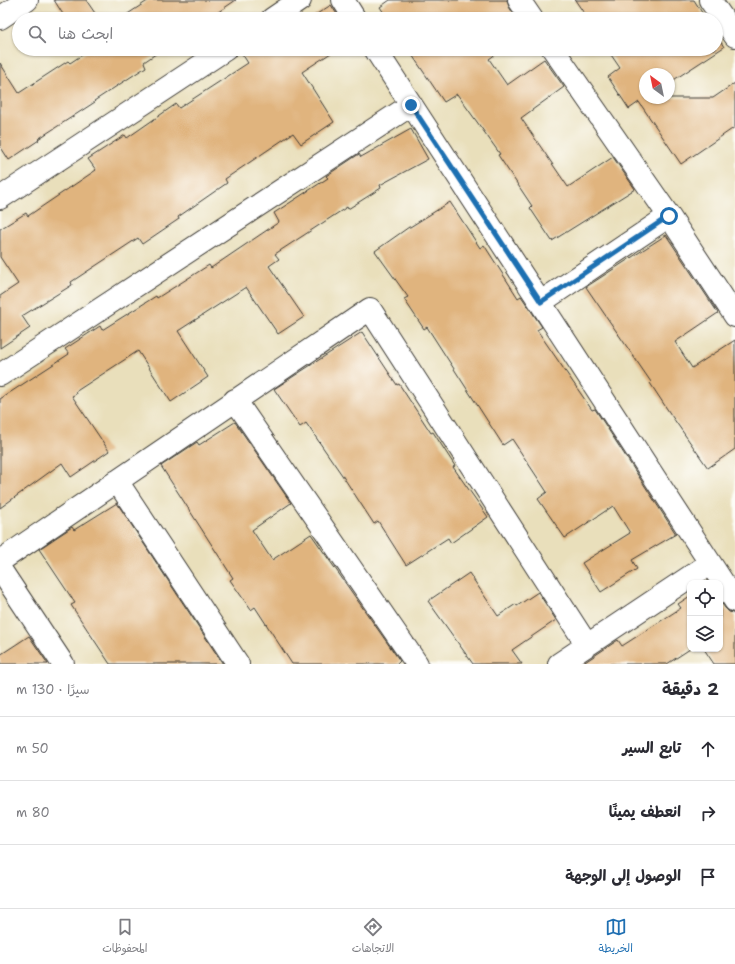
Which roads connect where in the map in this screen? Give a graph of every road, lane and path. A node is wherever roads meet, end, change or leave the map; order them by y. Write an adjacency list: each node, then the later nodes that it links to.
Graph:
1 (27, 0): 10 (street)
2 (300, 0): 6 (street)
3 (343, 0): 7 (street)
4 (519, 0): 8 (street)
5 (710, 0): 9 (street)
6 (282, 12)
7 (351, 12)
8 (527, 12)
9 (718, 12)
10 (0, 18)
11 (723, 19): 12 (street)
12 (735, 36)
13 (215, 56): 17 (street)
14 (380, 56): 16 (street)
15 (558, 56): 18 (street)
16 (411, 105): 19 (street); 21 (street)
17 (0, 198)
18 (669, 216): 19 (street); 20 (street)
19 (541, 302): 25 (street)
20 (735, 316)
21 (0, 375)
22 (235, 400): 23 (street); 28 (street); 31 (street)
23 (117, 481): 24 (street); 30 (street)
24 (0, 561)
25 (709, 564): 27 (street); 28 (street)
26 (0, 569): 29 (street)
27 (735, 602)
28 (588, 645): 32 (street)
29 (63, 664)
30 (238, 664)
31 (417, 664)
32 (559, 664)

